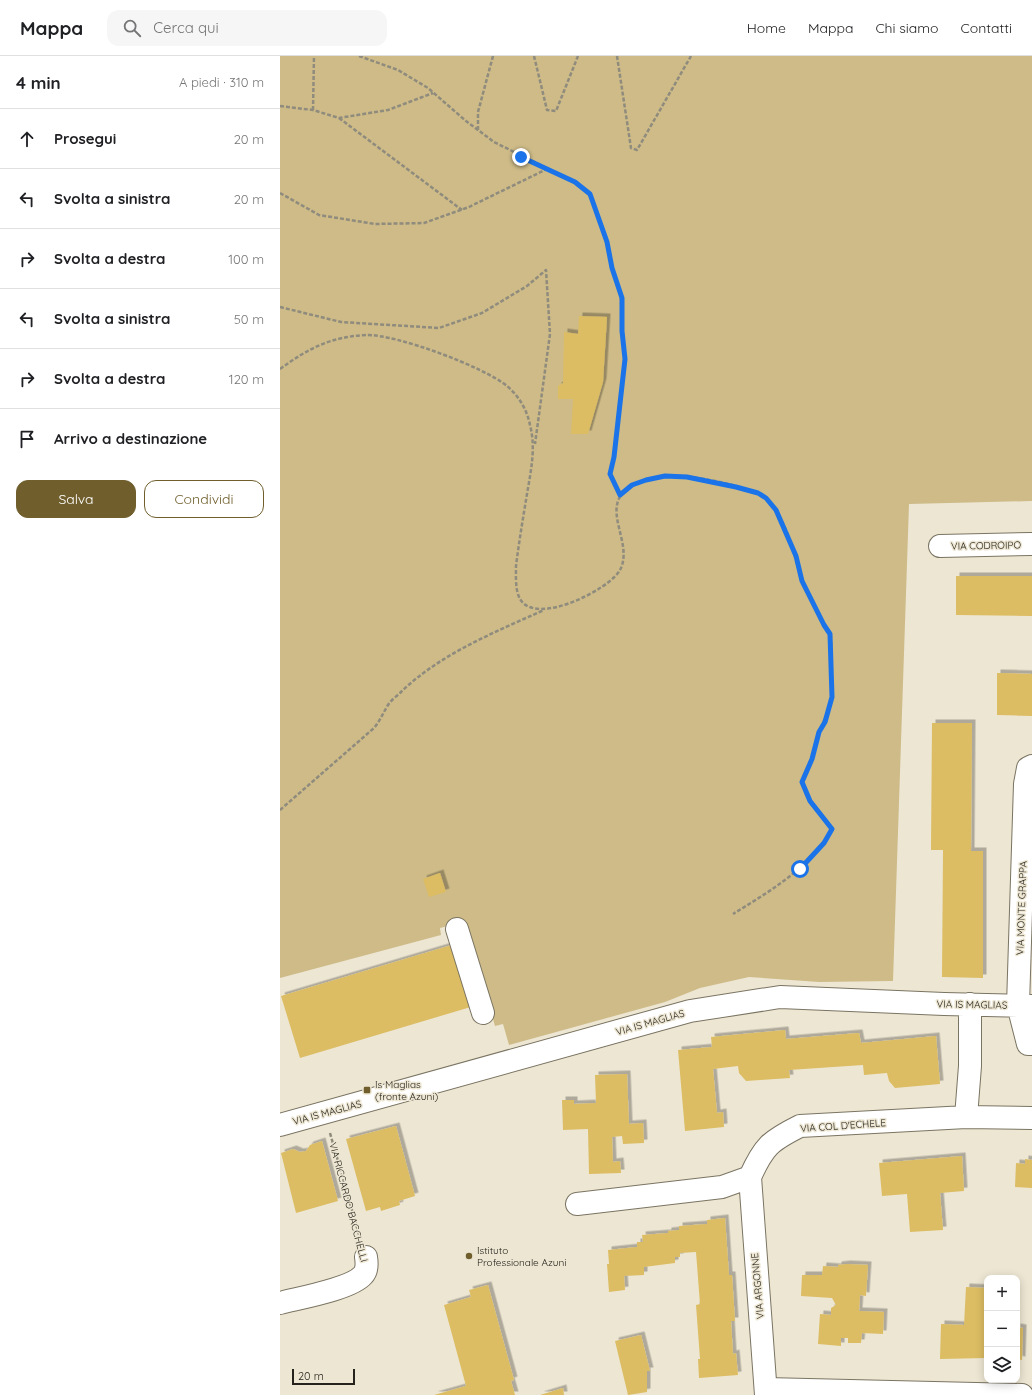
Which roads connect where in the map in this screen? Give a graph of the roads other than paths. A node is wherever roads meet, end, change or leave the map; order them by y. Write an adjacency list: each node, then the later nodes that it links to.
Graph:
1 (1032, 544): 2 (street, VIA CODROIPO)
2 (940, 546)
3 (1032, 766): 6 (street, VIA MONTE GRAPPA)
4 (457, 929): 7 (street)
5 (970, 1004): 6 (street, VIA IS MAGLIAS); 9 (street); 11 (street, VIA IS MAGLIAS)
6 (1025, 1005): 8 (street)
7 (483, 1013)
8 (1032, 1044)
9 (966, 1117): 10 (street, VIA COL D'ECHELE); 12 (street, VIA COL D'ECHELE)
10 (1032, 1118)
11 (280, 1125)
12 (750, 1177): 13 (street); 16 (street, VIA ARGONNE)
13 (577, 1204)
14 (366, 1257): 15 (street, VIA RICCARDO BACCHELLI)
15 (280, 1303)
16 (766, 1392): 17 (street)
17 (1022, 1395)

